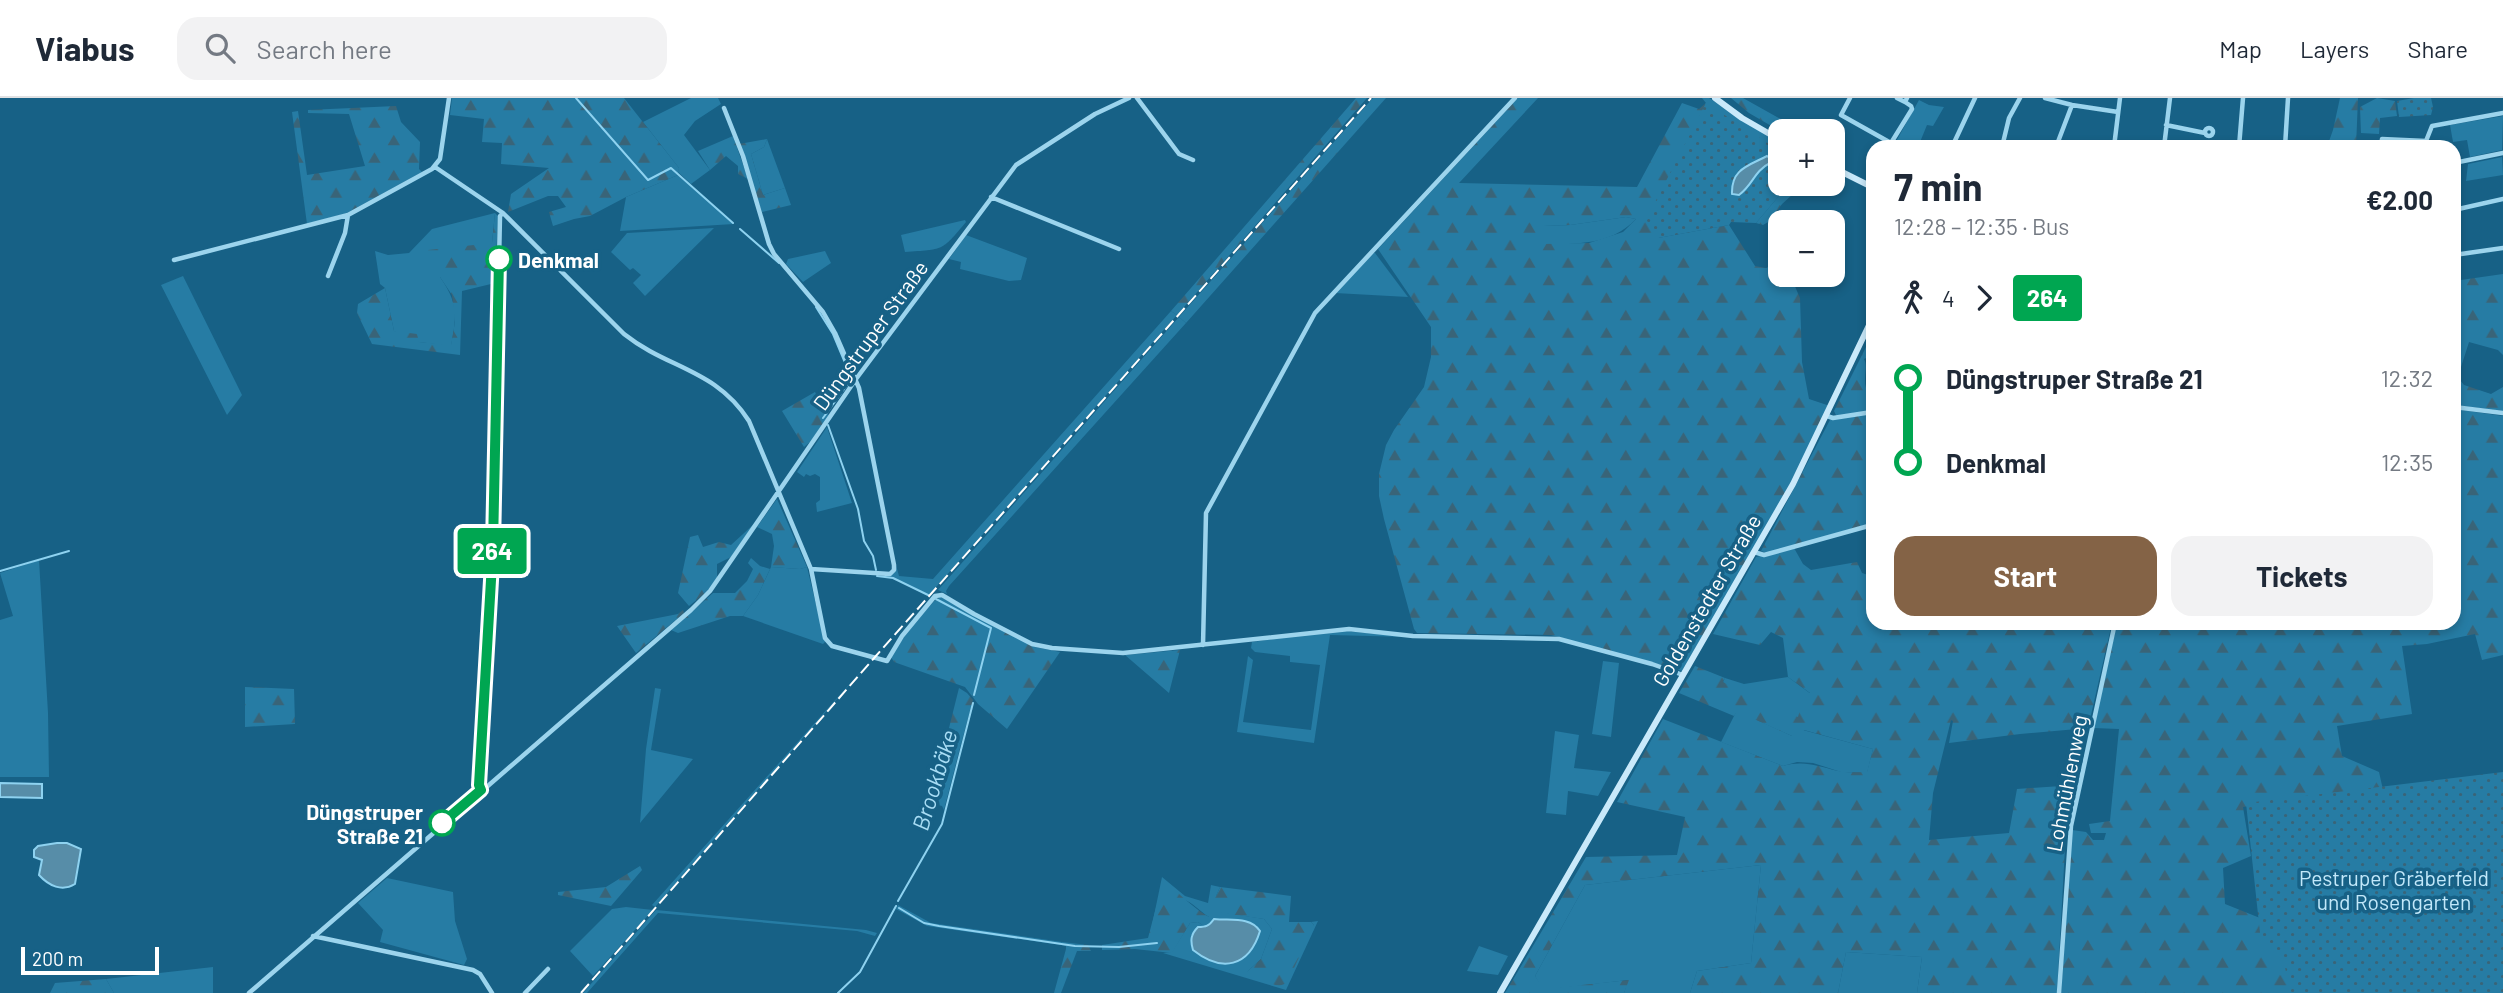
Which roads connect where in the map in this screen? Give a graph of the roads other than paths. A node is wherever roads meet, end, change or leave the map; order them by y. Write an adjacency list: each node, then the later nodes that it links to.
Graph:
1 (449, 98): 36 (street)
2 (1129, 98): 39 (street, Düngstruper Straße)
3 (1137, 98): 34 (street)
4 (1515, 98): 60 (street)
5 (1715, 98): 21 (main road)
6 (1850, 98): 23 (street)
7 (1897, 98): 15 (street)
8 (1975, 98): 25 (street)
9 (2020, 98): 26 (street)
10 (2045, 98): 16 (street)
11 (2120, 98): 18 (street)
12 (2170, 98): 20 (street)
13 (2243, 98): 30 (street)
14 (2288, 98): 31 (street)
15 (1906, 100): 24 (street)
16 (2072, 105): 18 (street); 27 (street)
17 (724, 107): 50 (street)
18 (2118, 112): 28 (street)
19 (2503, 113): 32 (street)
20 (2166, 125): 22 (street); 29 (street)
21 (1768, 133)
22 (2206, 133)
23 (1887, 140)
24 (1894, 140)
25 (1955, 140)
26 (2003, 140)
27 (2059, 140)
28 (2115, 140)
29 (2165, 140)
30 (2240, 140)
31 (2285, 140)
32 (2427, 140)
33 (2503, 153): 35 (street)
34 (1193, 160)
35 (2461, 162)
36 (435, 167): 42 (street); 43 (street)
37 (1845, 174): 38 (main road)
38 (1866, 184)
39 (991, 197): 45 (street); 50 (street, Düngstruper Straße)
40 (2503, 198): 41 (street)
41 (2461, 208)
42 (503, 213): 55 (street); 62 (street)
43 (348, 215): 47 (street); 48 (street)
44 (2503, 248): 46 (street)
45 (1119, 249)
46 (2461, 254)
47 (174, 260)
48 (328, 276)
49 (1866, 332): 54 (main road, Goldenstedter Straße)
50 (856, 379): 55 (street, Düngstruper Straße); 58 (street)
51 (2461, 408): 53 (street)
52 (1866, 413): 54 (street)
53 (2503, 414)
54 (1827, 416): 57 (main road, Goldenstedter Straße)
55 (779, 493): 58 (street); 62 (street, Düngstruper Straße)
56 (1866, 527): 57 (street)
57 (1754, 552): 61 (main road, Goldenstedter Straße)
58 (811, 569): 60 (street)
59 (2113, 630): 69 (street, Lohmühlenweg)
60 (1203, 645): 61 (street)
61 (1683, 675): 68 (main road, Goldenstedter Straße)
62 (481, 790): 63 (street, Düngstruper Straße)
63 (313, 936): 65 (street, Düngstruper Straße); 66 (street)
64 (548, 969): 67 (street)
65 (249, 993)
66 (492, 993)
67 (525, 993)
68 (1500, 993)
69 (2059, 993)

